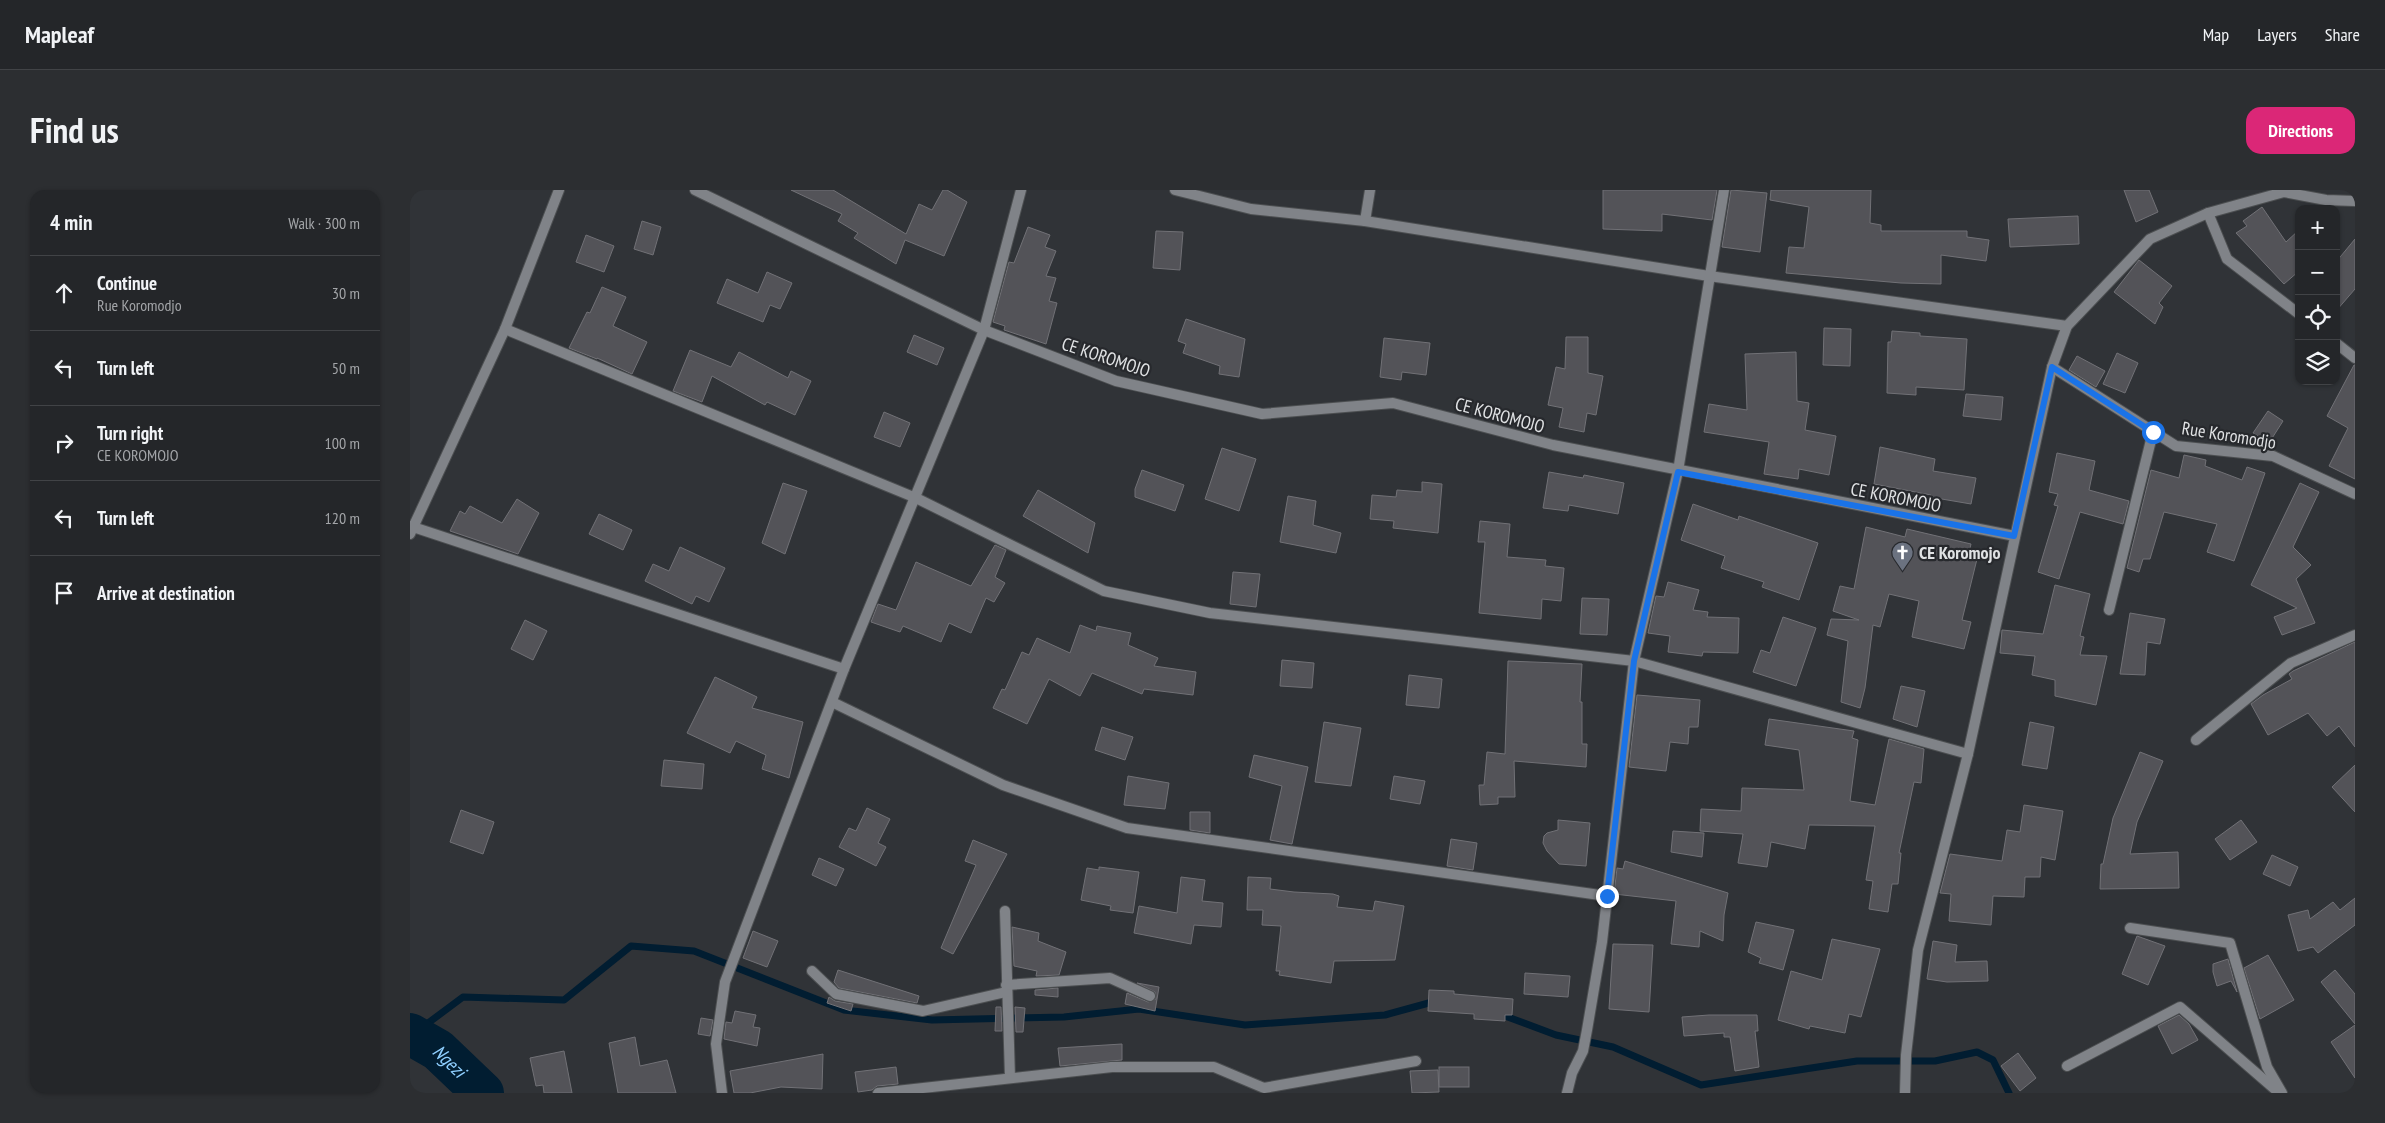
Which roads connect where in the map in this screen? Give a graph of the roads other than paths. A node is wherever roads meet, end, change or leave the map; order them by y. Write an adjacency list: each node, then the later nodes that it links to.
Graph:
1 (560, 190): 13 (street)
2 (695, 190): 14 (street, CE KOROMOJO)
3 (1021, 190): 14 (street)
4 (1175, 190): 9 (street)
5 (1370, 190): 9 (street)
6 (1724, 190): 10 (street)
7 (2355, 201): 8 (street)
8 (2208, 213): 11 (street); 12 (street)
9 (1365, 221): 10 (street)
10 (1709, 276): 12 (street); 19 (street)
11 (2295, 311)
12 (2067, 326): 17 (street)
13 (505, 329): 21 (street); 22 (street)
14 (984, 330): 19 (street, CE KOROMOJO); 21 (street)
15 (2340, 346): 16 (street)
16 (2355, 358)
17 (2052, 367): 18 (street, Rue Koromodjo); 23 (street)
18 (2153, 432): 20 (street, Rue Koromodjo); 24 (street)
19 (1678, 472): 23 (street, CE KOROMOJO); 26 (street)
20 (2355, 494)
21 (916, 498): 26 (street); 27 (street)
22 (411, 529): 27 (street)
23 (2014, 536): 30 (street)
24 (2109, 610)
25 (2355, 635): 29 (street)
26 (1634, 661): 30 (street); 31 (street)
27 (844, 670): 28 (street)
28 (832, 702): 31 (street); 41 (street)
29 (2196, 740)
30 (1968, 754): 44 (street)
31 (1607, 896): 43 (street)
32 (1005, 911): 35 (street)
33 (2130, 928): 45 (street)
34 (812, 971): 35 (street)
35 (1006, 989): 36 (street); 39 (street)
36 (1150, 996)
37 (1416, 1062): 40 (street)
38 (2066, 1066): 45 (street)
39 (1010, 1078): 40 (street); 42 (street)
40 (1265, 1090)
41 (722, 1093)
42 (878, 1093)
43 (1567, 1093)
44 (1906, 1093)
45 (2281, 1093)

